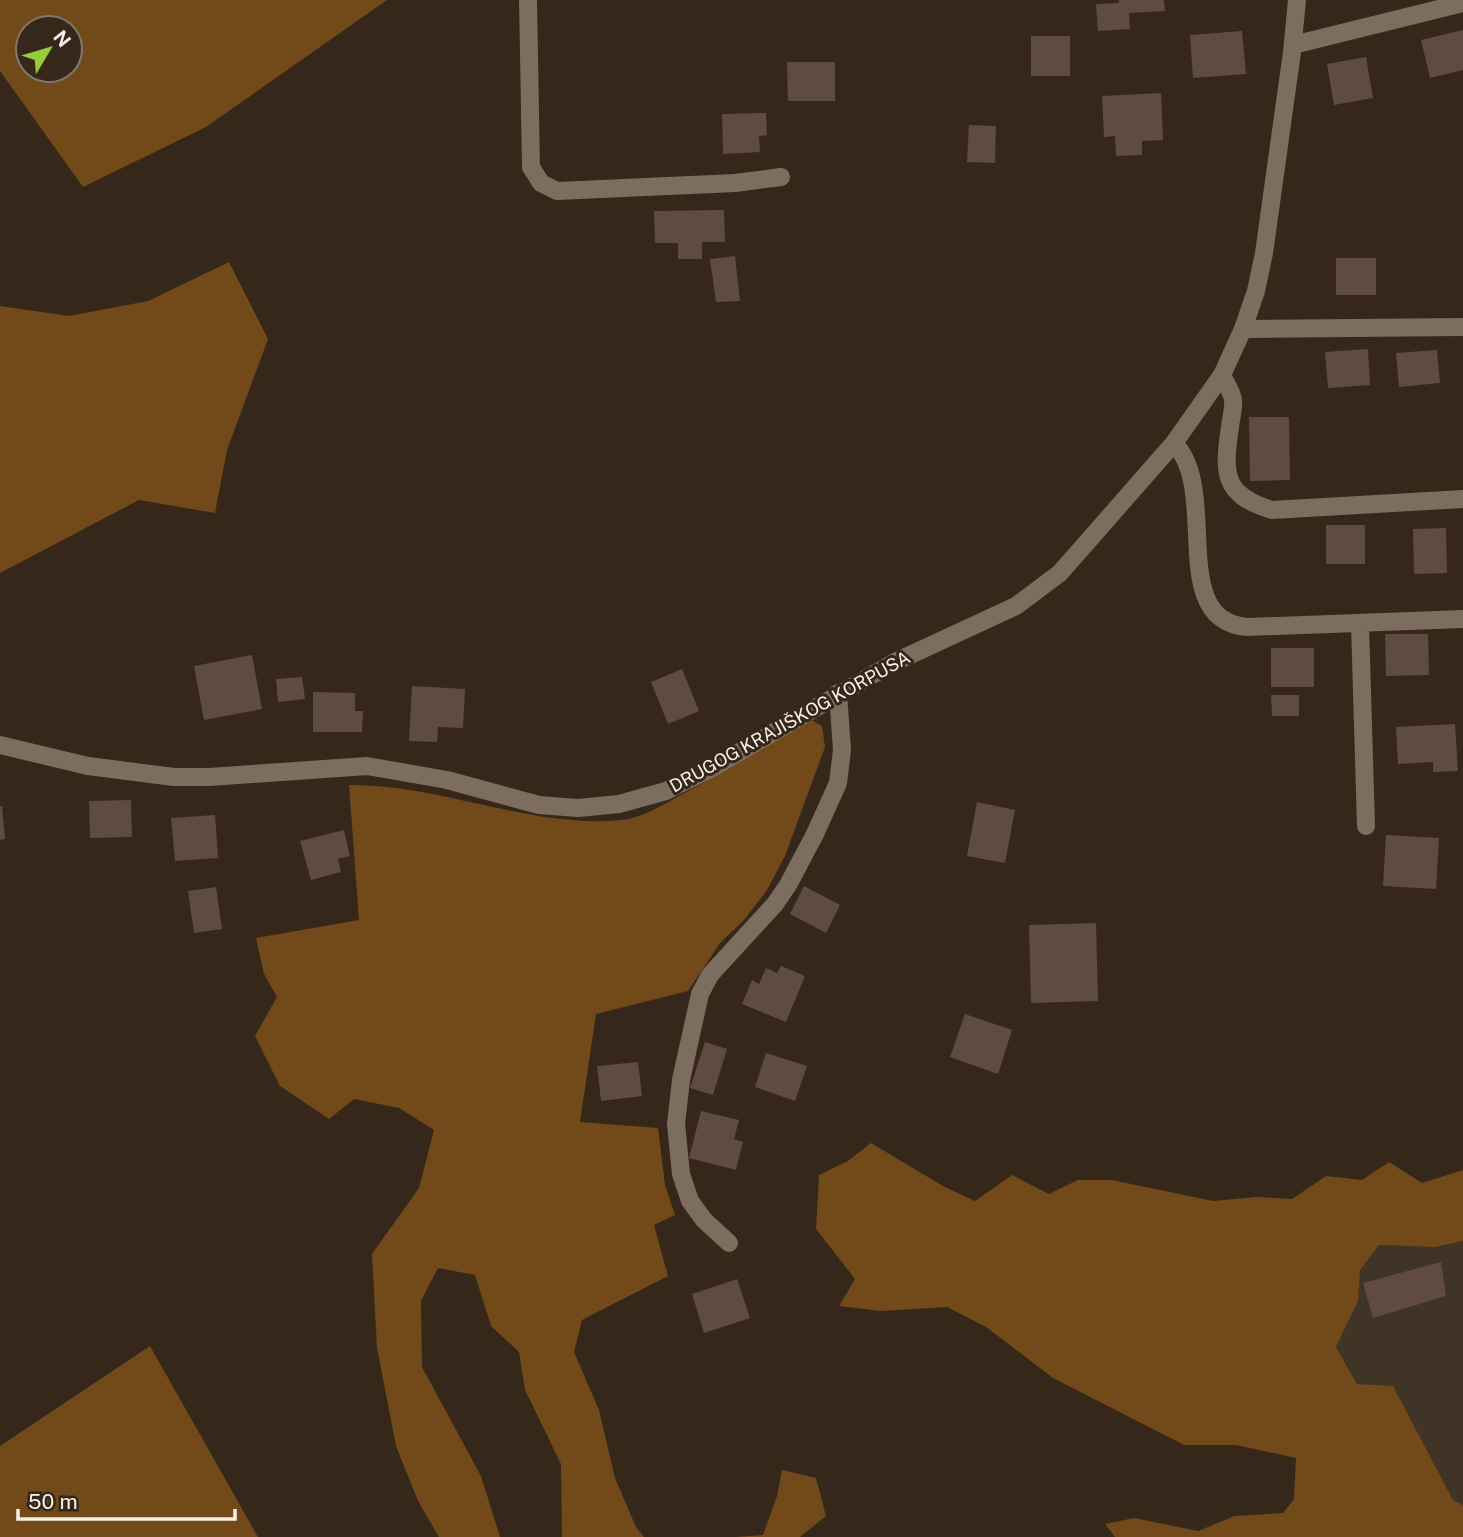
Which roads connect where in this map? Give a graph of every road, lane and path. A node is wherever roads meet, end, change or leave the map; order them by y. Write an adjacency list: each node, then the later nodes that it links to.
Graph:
1 (528, 0): 5 (street)
2 (1297, 0): 4 (street, DRUGOG KRAJIŠKOG KORPUSA)
3 (1463, 3): 4 (street)
4 (1293, 45): 7 (street, DRUGOG KRAJIŠKOG KORPUSA)
5 (781, 177)
6 (1463, 327): 7 (street)
7 (1243, 329): 8 (street, DRUGOG KRAJIŠKOG KORPUSA)
8 (1222, 375): 9 (street, DRUGOG KRAJIŠKOG KORPUSA); 10 (street)
9 (1174, 443): 12 (street); 13 (street, DRUGOG KRAJIŠKOG KORPUSA)
10 (1463, 499)
11 (1463, 619): 12 (street)
12 (1360, 624): 15 (street)
13 (838, 693): 14 (street, DRUGOG KRAJIŠKOG KORPUSA); 16 (street)
14 (0, 745)
15 (1366, 826)
16 (729, 1243)

